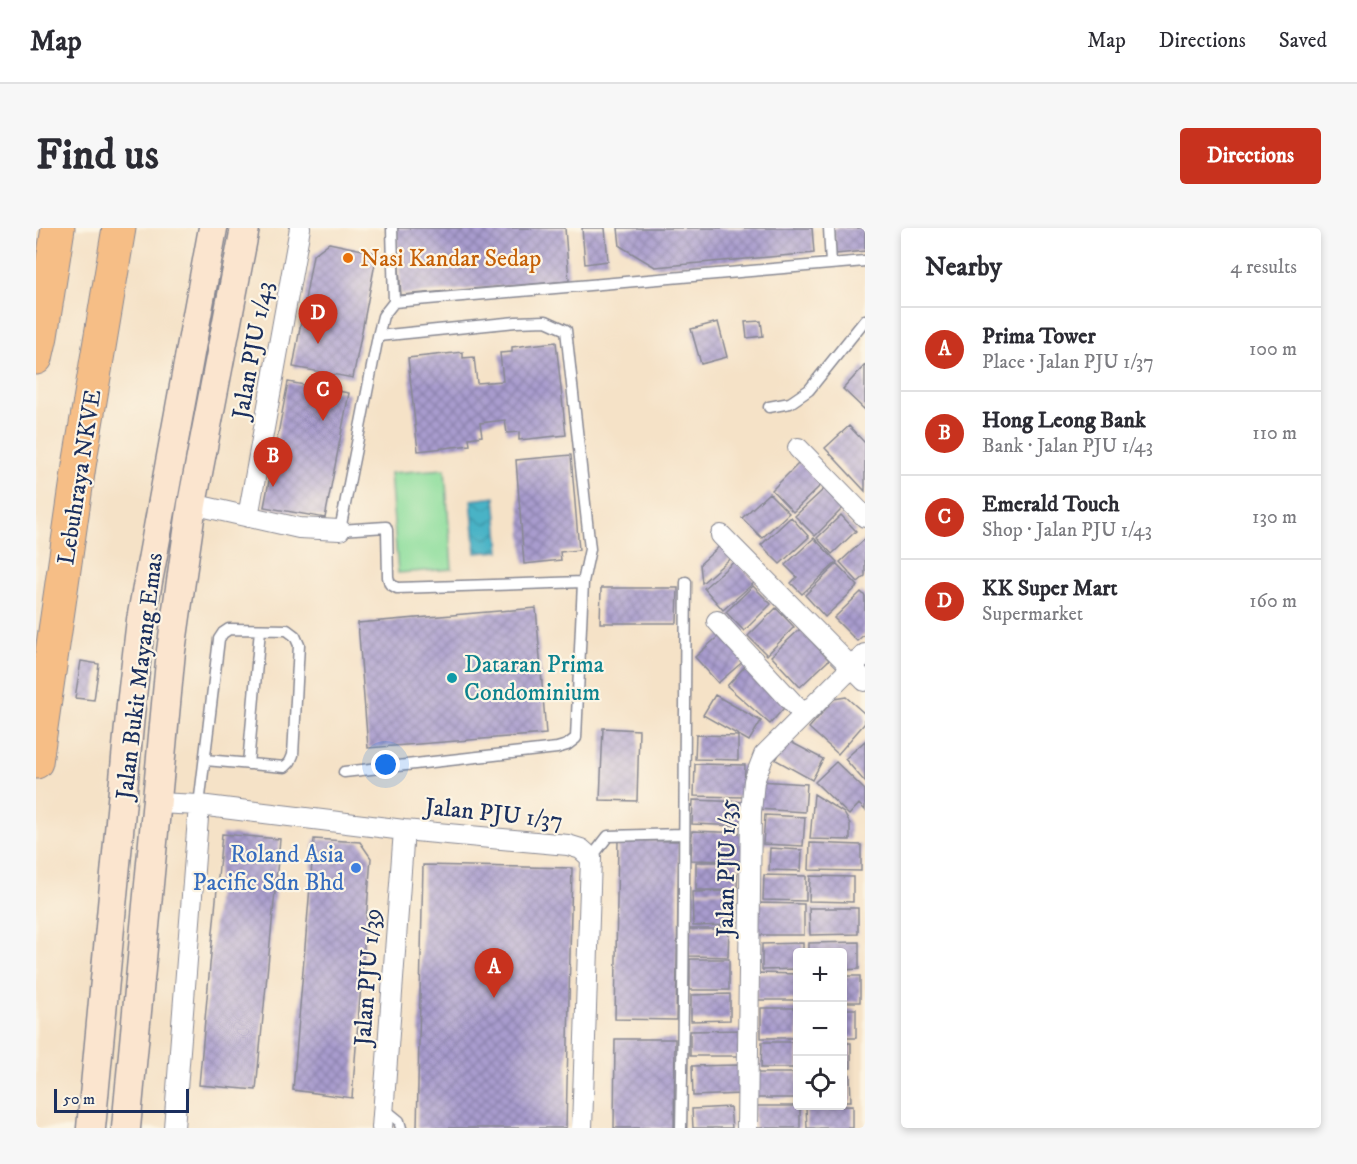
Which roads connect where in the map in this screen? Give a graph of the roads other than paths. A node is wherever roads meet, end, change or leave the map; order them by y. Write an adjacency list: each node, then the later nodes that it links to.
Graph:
1 (58, 228): 14 (highway)
2 (119, 228): 31 (highway, Lebuhraya NKVE)
3 (213, 228): 17 (main road, Jalan Bukit Mayang Emas)
4 (245, 228): 18 (main road, Jalan Bukit Mayang Emas)
5 (300, 228): 19 (street, Jalan PJU 1/43)
6 (392, 228): 11 (lane)
7 (829, 228): 10 (lane)
8 (36, 253): 14 (highway)
9 (865, 261): 10 (lane)
10 (831, 264): 11 (lane)
11 (394, 302): 13 (lane)
12 (865, 320): 15 (lane)
13 (378, 336): 21 (lane); 23 (lane)
14 (39, 347)
15 (769, 407)
16 (798, 448): 20 (street)
17 (174, 450): 18 (main road); 25 (main road, Jalan Bukit Mayang Emas)
18 (192, 504): 19 (street); 25 (main road); 34 (main road, Jalan Bukit Mayang Emas)
19 (249, 517): 21 (street)
20 (865, 517)
21 (340, 530): 23 (lane)
22 (721, 535): 28 (street)
23 (583, 582): 33 (lane)
24 (686, 582): 37 (lane)
25 (141, 620): 38 (main road, Jalan Bukit Mayang Emas)
26 (717, 621): 29 (street)
27 (260, 630): 30 (lane); 32 (lane); 32 (lane)
28 (861, 667): 29 (street, Jalan PJU 1/35)
29 (804, 715): 48 (street, Jalan PJU 1/35)
30 (205, 760): 32 (lane); 35 (lane)
31 (36, 762)
32 (248, 764)
33 (344, 772)
34 (157, 803): 35 (street, Jalan PJU 1/37); 38 (main road); 42 (main road, Jalan Bukit Mayang Emas)
35 (199, 805): 36 (street, Jalan PJU 1/37); 43 (street)
36 (404, 830): 39 (street, Jalan PJU 1/37); 40 (street, Jalan PJU 1/39)
37 (683, 834): 39 (lane); 47 (lane)
38 (119, 846): 41 (main road, Jalan Bukit Mayang Emas)
39 (591, 858): 46 (street)
40 (383, 1108): 44 (street, Jalan PJU 1/39); 45 (lane)
41 (91, 1128)
42 (126, 1128)
43 (174, 1128)
44 (382, 1128)
45 (401, 1128)
46 (582, 1128)
47 (681, 1128)
48 (747, 1128)

